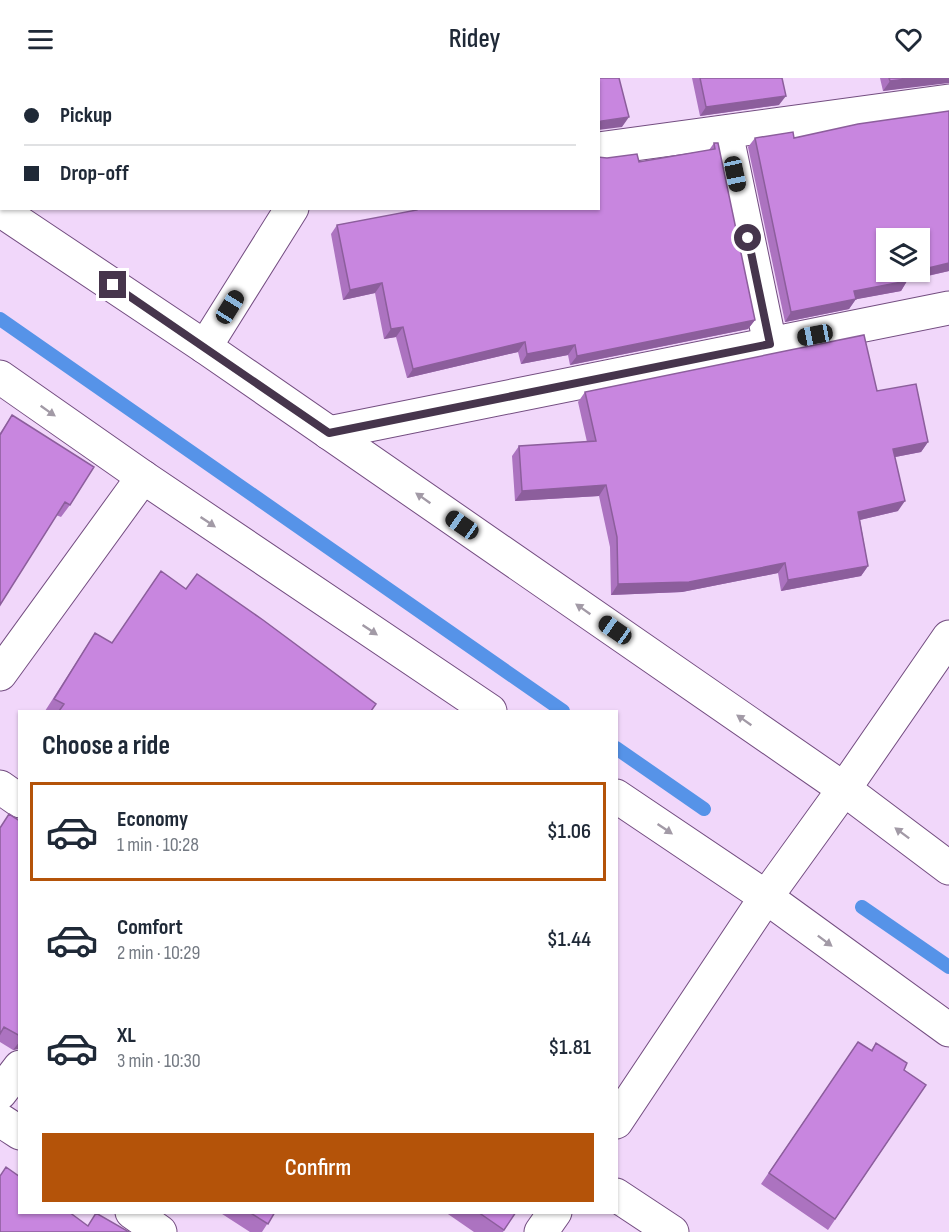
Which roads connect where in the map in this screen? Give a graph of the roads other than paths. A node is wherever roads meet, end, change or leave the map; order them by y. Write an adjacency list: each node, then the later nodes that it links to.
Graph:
1 (949, 101): 2 (street)
2 (726, 132): 3 (street); 7 (street)
3 (600, 149)
4 (291, 210): 8 (street)
5 (13, 214): 8 (street)
6 (949, 308): 7 (street)
7 (770, 344): 10 (street)
8 (205, 347): 10 (street)
9 (0, 377): 11 (street, one-way to 11)
10 (329, 433): 16 (street, one-way to 10)
11 (143, 477): 13 (street); 14 (street, one-way to 14)
12 (949, 637): 16 (street)
13 (0, 674)
14 (489, 710)
15 (0, 787): 18 (street)
16 (844, 789): 19 (street, one-way to 16); 20 (street)
17 (618, 797): 20 (street, one-way to 20)
18 (18, 800)
19 (949, 868)
20 (766, 897): 21 (street, one-way to 21); 24 (street)
21 (949, 1030)
22 (18, 1070): 23 (street)
23 (0, 1093)
24 (618, 1119)
25 (0, 1120): 26 (street)
26 (18, 1132)
27 (618, 1196): 32 (street)
28 (135, 1214): 30 (street)
29 (554, 1214): 31 (street)
30 (160, 1232)
31 (541, 1232)
32 (672, 1232)

